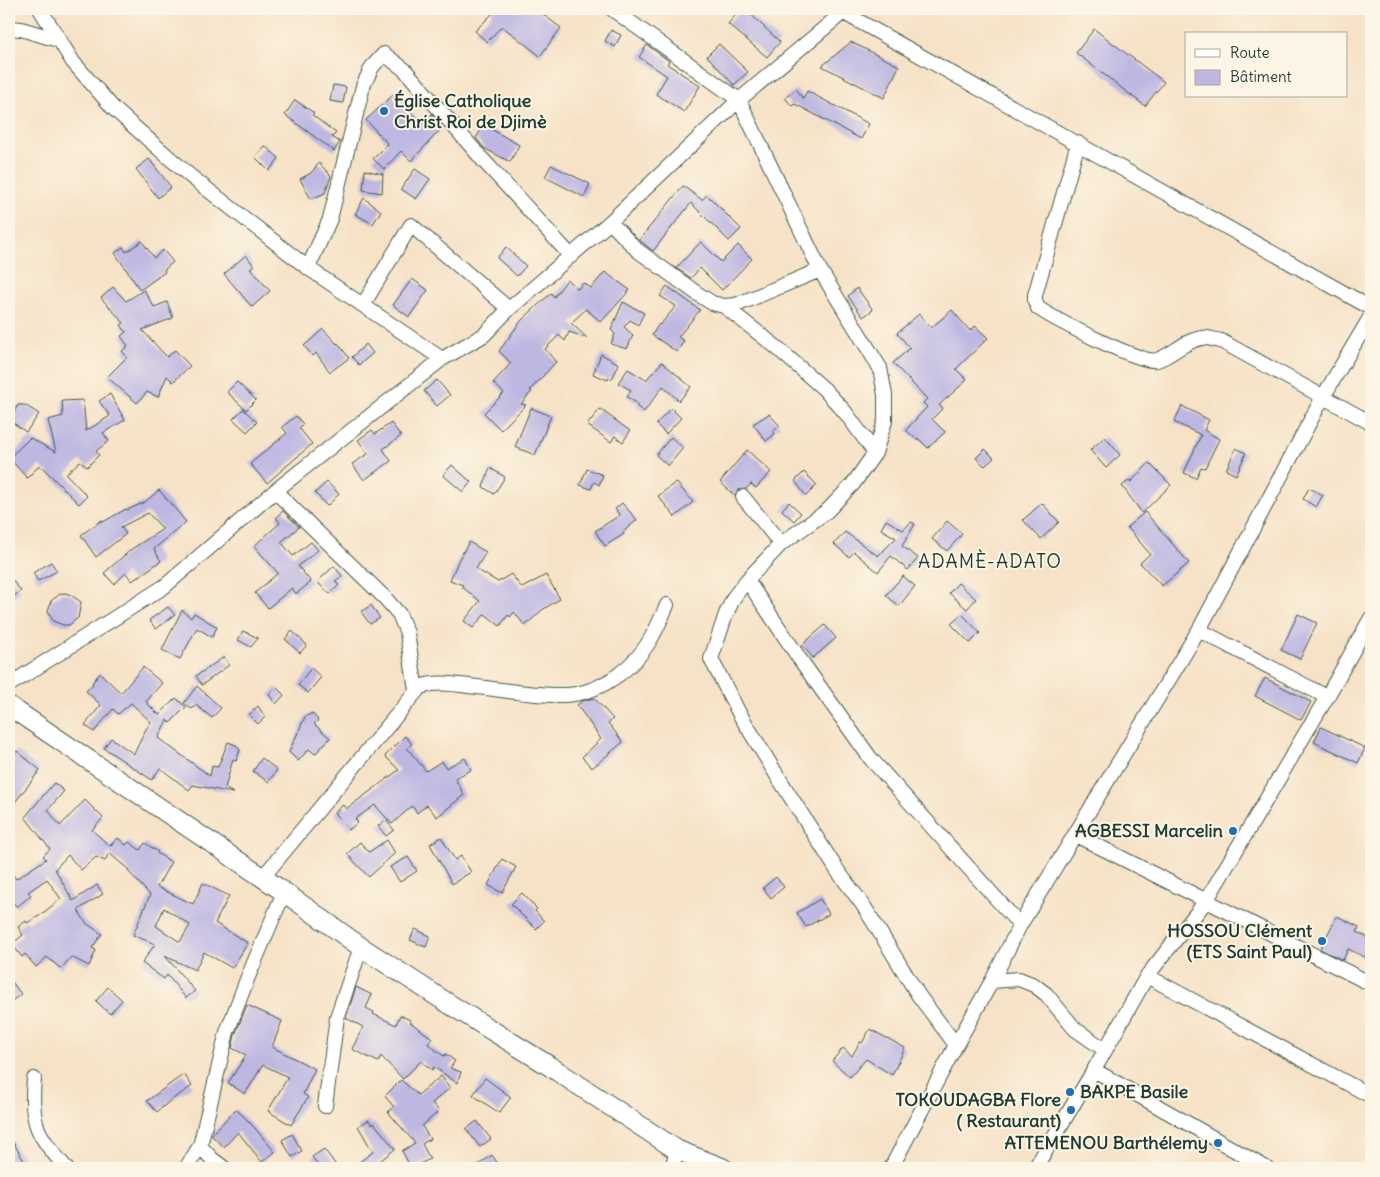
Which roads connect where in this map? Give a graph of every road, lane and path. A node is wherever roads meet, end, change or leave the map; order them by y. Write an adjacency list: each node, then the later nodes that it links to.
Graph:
1 (40, 9): 5 (street)
2 (612, 9): 6 (street)
3 (842, 10): 6 (street); 7 (street)
4 (9, 28): 5 (street)
5 (58, 40): 10 (street)
6 (739, 100): 8 (street); 11 (street)
7 (1078, 143): 14 (street); 18 (street)
8 (610, 222): 9 (street); 13 (street)
9 (571, 256): 10 (street); 15 (street)
10 (308, 268): 12 (street)
11 (820, 270): 13 (street); 20 (street)
12 (363, 305): 15 (street); 17 (street)
13 (724, 306): 20 (street)
14 (1371, 308)
15 (509, 309): 17 (street)
16 (1371, 316): 18 (street)
17 (442, 359): 21 (street)
18 (1322, 397): 19 (street); 27 (street)
19 (1371, 423)
20 (875, 453): 23 (street)
21 (275, 491): 28 (street); 29 (street)
22 (743, 497): 23 (street)
23 (781, 544): 24 (street)
24 (747, 580): 36 (street); 41 (street)
25 (666, 605): 29 (street)
26 (1371, 618): 30 (street)
27 (1199, 630): 30 (street); 32 (street)
28 (9, 685)
29 (416, 690): 33 (street)
30 (1327, 697): 35 (street)
31 (9, 706): 33 (street)
32 (1076, 835): 35 (street); 36 (street)
33 (263, 877): 34 (street)
34 (284, 892): 37 (street); 47 (street)
35 (1206, 902): 38 (street); 40 (street)
36 (1020, 925): 39 (street)
37 (361, 947): 46 (street); 48 (street)
38 (1148, 976): 42 (street); 45 (street)
39 (992, 981): 41 (street); 42 (street)
40 (1371, 984)
41 (956, 1045): 54 (street)
42 (1105, 1050): 43 (street)
43 (1094, 1070): 55 (street); 56 (street)
44 (34, 1079): 49 (street)
45 (1371, 1096)
46 (325, 1106)
47 (200, 1146): 50 (street); 51 (street)
48 (677, 1150): 52 (street); 53 (street)
49 (66, 1168)
50 (186, 1168)
51 (224, 1168)
52 (672, 1168)
53 (723, 1168)
54 (891, 1168)
55 (1035, 1168)
56 (1266, 1168)

